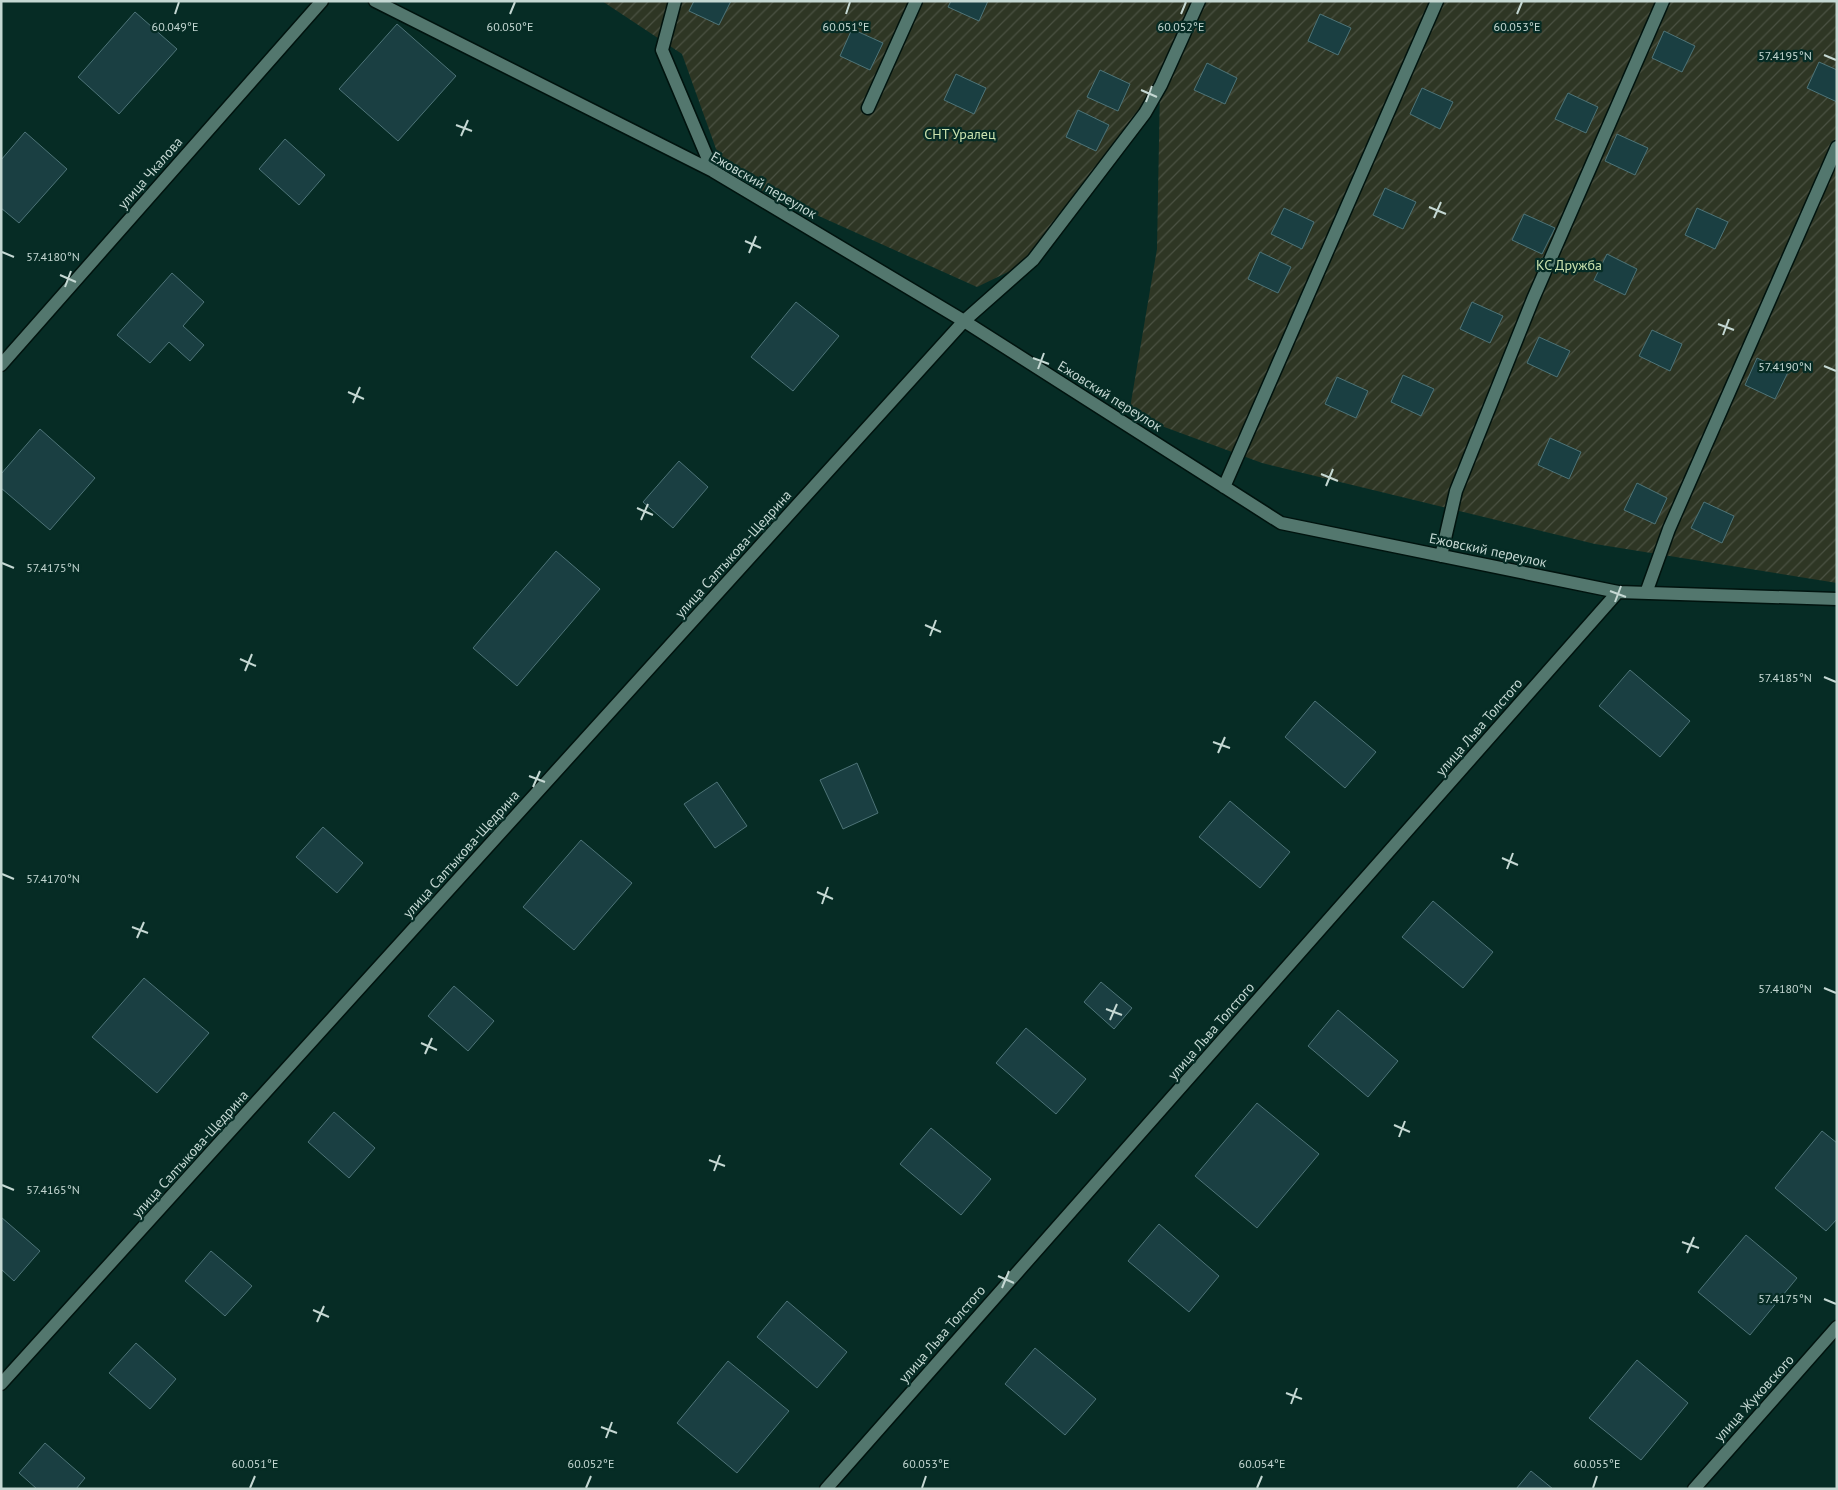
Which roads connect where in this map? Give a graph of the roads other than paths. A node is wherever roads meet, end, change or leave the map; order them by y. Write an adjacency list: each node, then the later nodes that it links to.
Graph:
1 (322, 1): 12 (street, улица Чкалова)
2 (374, 1): 10 (street, Ежовский переулок)
3 (916, 1): 8 (street)
4 (1199, 1): 11 (street, улица Салтыкова-Щедрина)
5 (1437, 1): 13 (street)
6 (1663, 1): 14 (street)
7 (673, 3): 10 (street)
8 (868, 108)
9 (1837, 147): 16 (street)
10 (713, 171): 11 (street, Ежовский переулок)
11 (964, 321): 13 (street, Ежовский переулок); 19 (street, улица Салтыкова-Щедрина)
12 (1, 364)
13 (1224, 487): 14 (street, Ежовский переулок)
14 (1441, 556): 15 (street, Ежовский переулок)
15 (1618, 592): 16 (street, Ежовский переулок); 20 (street, улица Льва Толстого)
16 (1646, 594): 17 (street, Ежовский переулок)
17 (1837, 599)
18 (1837, 1327): 21 (street, улица Жуковского)
19 (1, 1384)
20 (826, 1489)
21 (1694, 1489)

